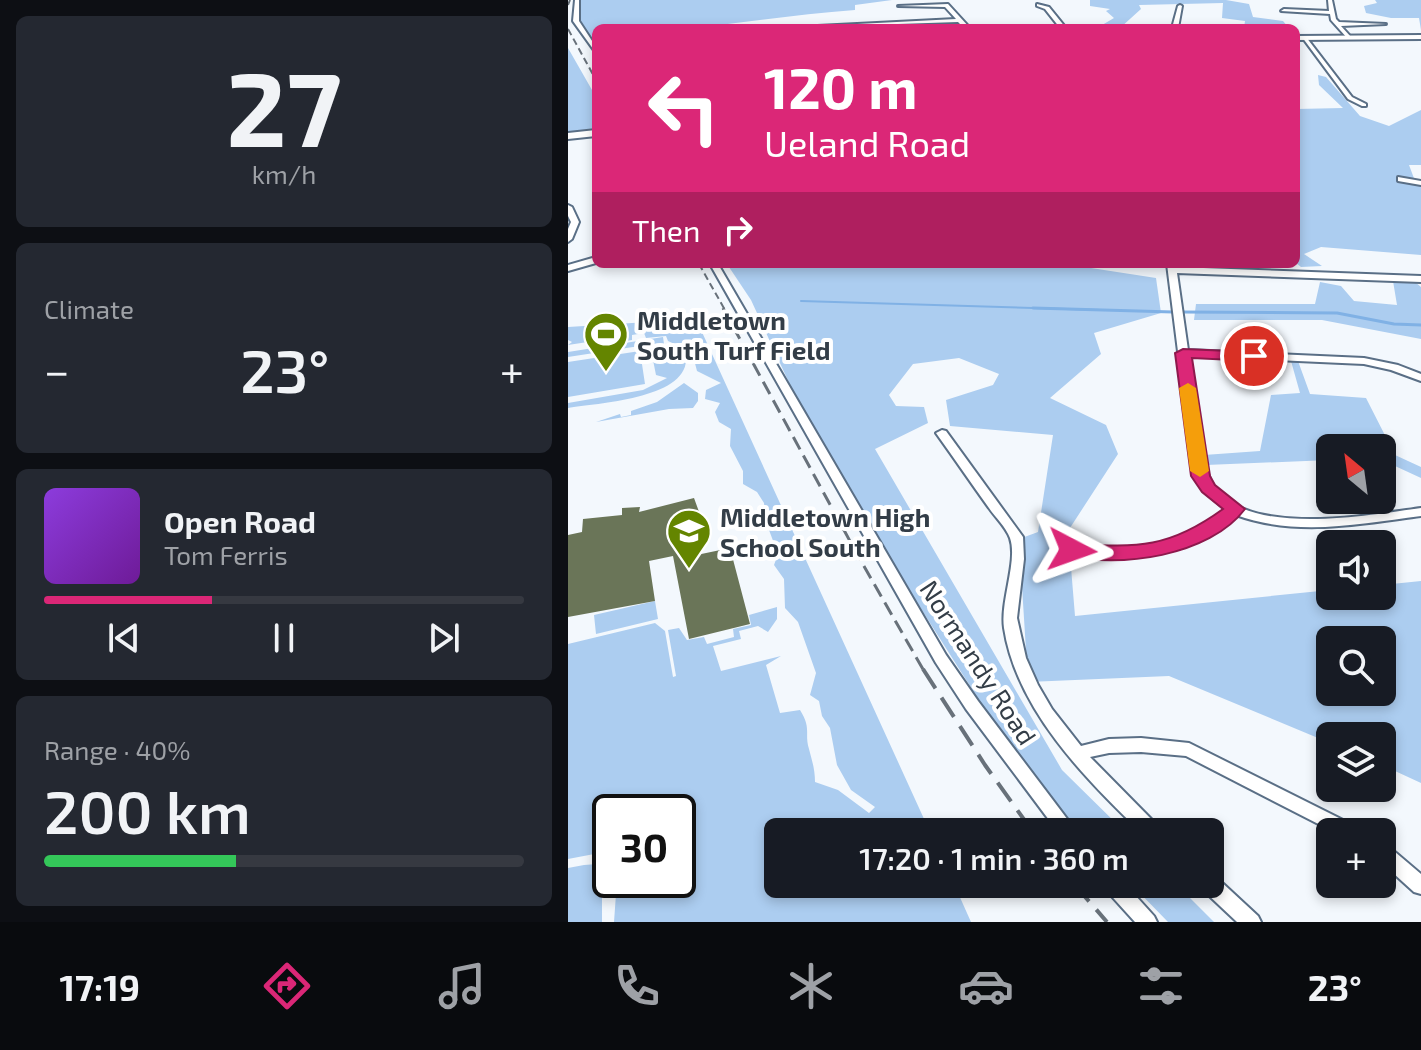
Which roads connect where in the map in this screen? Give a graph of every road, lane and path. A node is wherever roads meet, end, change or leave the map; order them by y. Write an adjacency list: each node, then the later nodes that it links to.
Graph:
1 (577, 0): 18 (street)
2 (1330, 0): 7 (street)
3 (1039, 5): 11 (street)
4 (900, 6): 8 (street)
5 (1180, 6): 12 (street)
6 (1284, 11): 7 (street)
7 (1331, 13): 13 (street)
8 (960, 20): 9 (street); 10 (street)
9 (871, 24)
10 (964, 24)
11 (1060, 24)
12 (1176, 24)
13 (1338, 24): 14 (street); 15 (street)
14 (1383, 24)
15 (1351, 37): 16 (main road); 17 (main road)
16 (1421, 37)
17 (1300, 38): 19 (street)
18 (592, 45)
19 (1364, 105)
20 (592, 133): 21 (main road)
21 (568, 136)
22 (1401, 179): 23 (street)
23 (1421, 183)
24 (568, 208): 25 (street)
25 (568, 239)
26 (592, 261): 27 (street)
27 (568, 268)
28 (716, 268): 39 (street, Normandy Road)
29 (1172, 268): 32 (street)
30 (1193, 268): 31 (street)
31 (1421, 279)
32 (1183, 353): 33 (street); 35 (street)
33 (1421, 378)
34 (942, 433): 38 (street)
35 (1236, 509): 36 (street); 37 (street)
36 (1421, 512)
37 (1072, 550)
38 (1080, 753): 40 (street); 41 (street)
39 (1057, 818)
40 (1138, 818)
41 (1323, 818)
42 (1396, 864): 43 (street)
43 (1421, 886)
44 (1224, 897): 47 (street)
45 (1126, 898): 46 (street)
46 (1147, 922)
47 (1251, 922)

